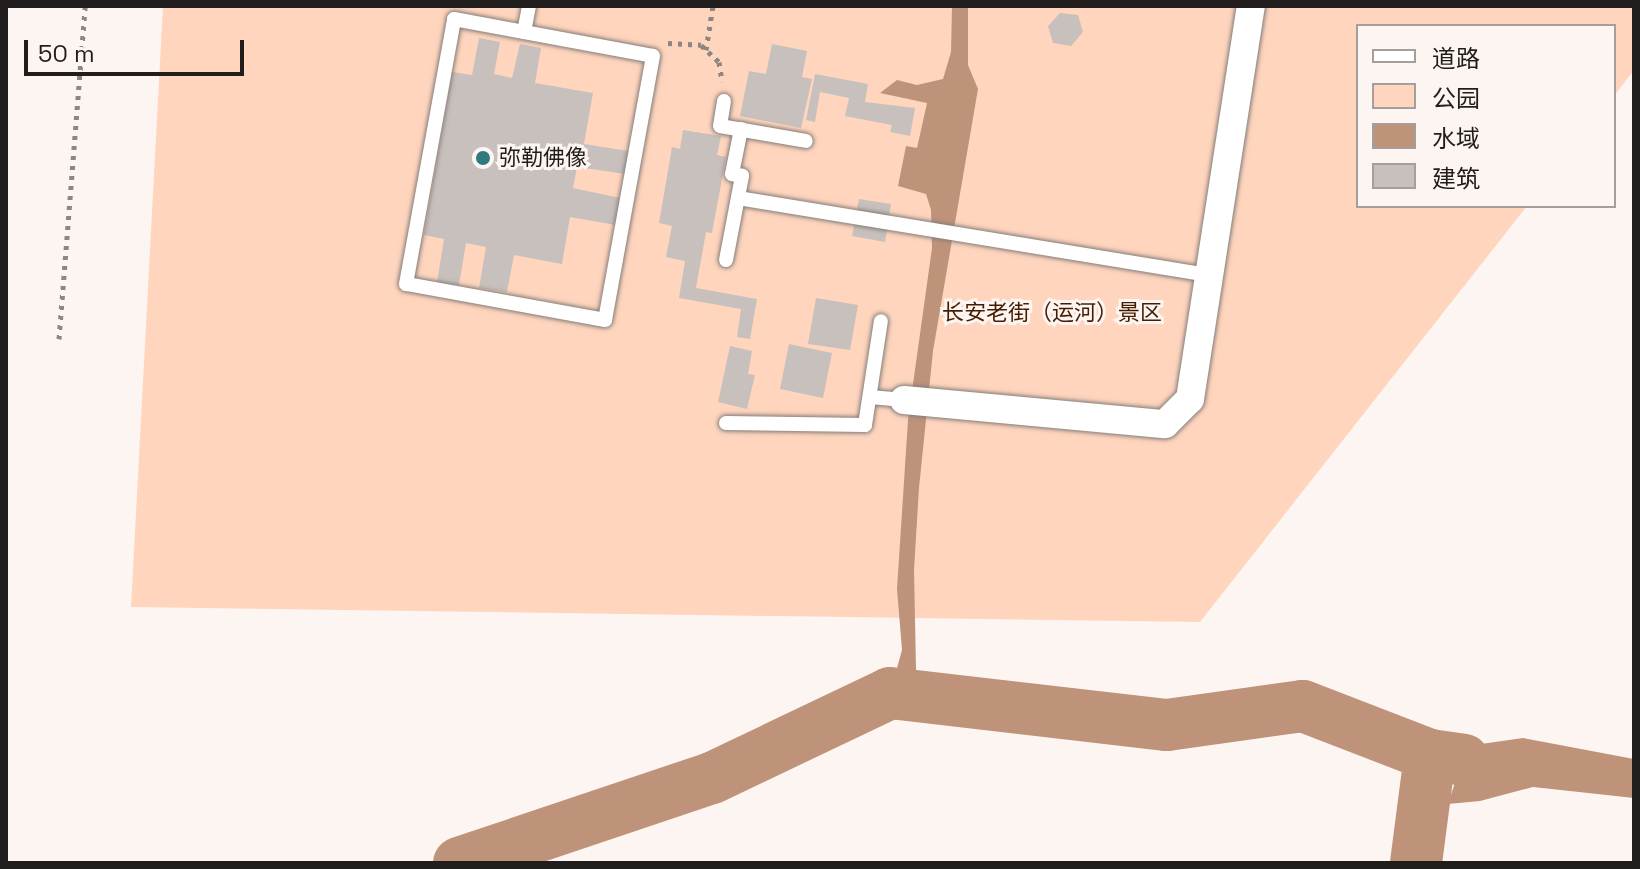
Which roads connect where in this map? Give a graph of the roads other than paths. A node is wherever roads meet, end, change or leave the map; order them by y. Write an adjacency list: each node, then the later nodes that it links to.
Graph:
1 (529, 6): 3 (lane)
2 (1251, 6): 9 (street)
3 (524, 32): 3 (lane)
4 (724, 101): 5 (lane)
5 (741, 129): 6 (lane); 7 (lane)
6 (806, 141)
7 (738, 198): 8 (lane); 9 (lane)
8 (726, 260)
9 (1209, 275): 12 (street)
10 (881, 321): 11 (lane)
11 (870, 397): 12 (lane); 13 (lane)
12 (904, 400)
13 (726, 423)

